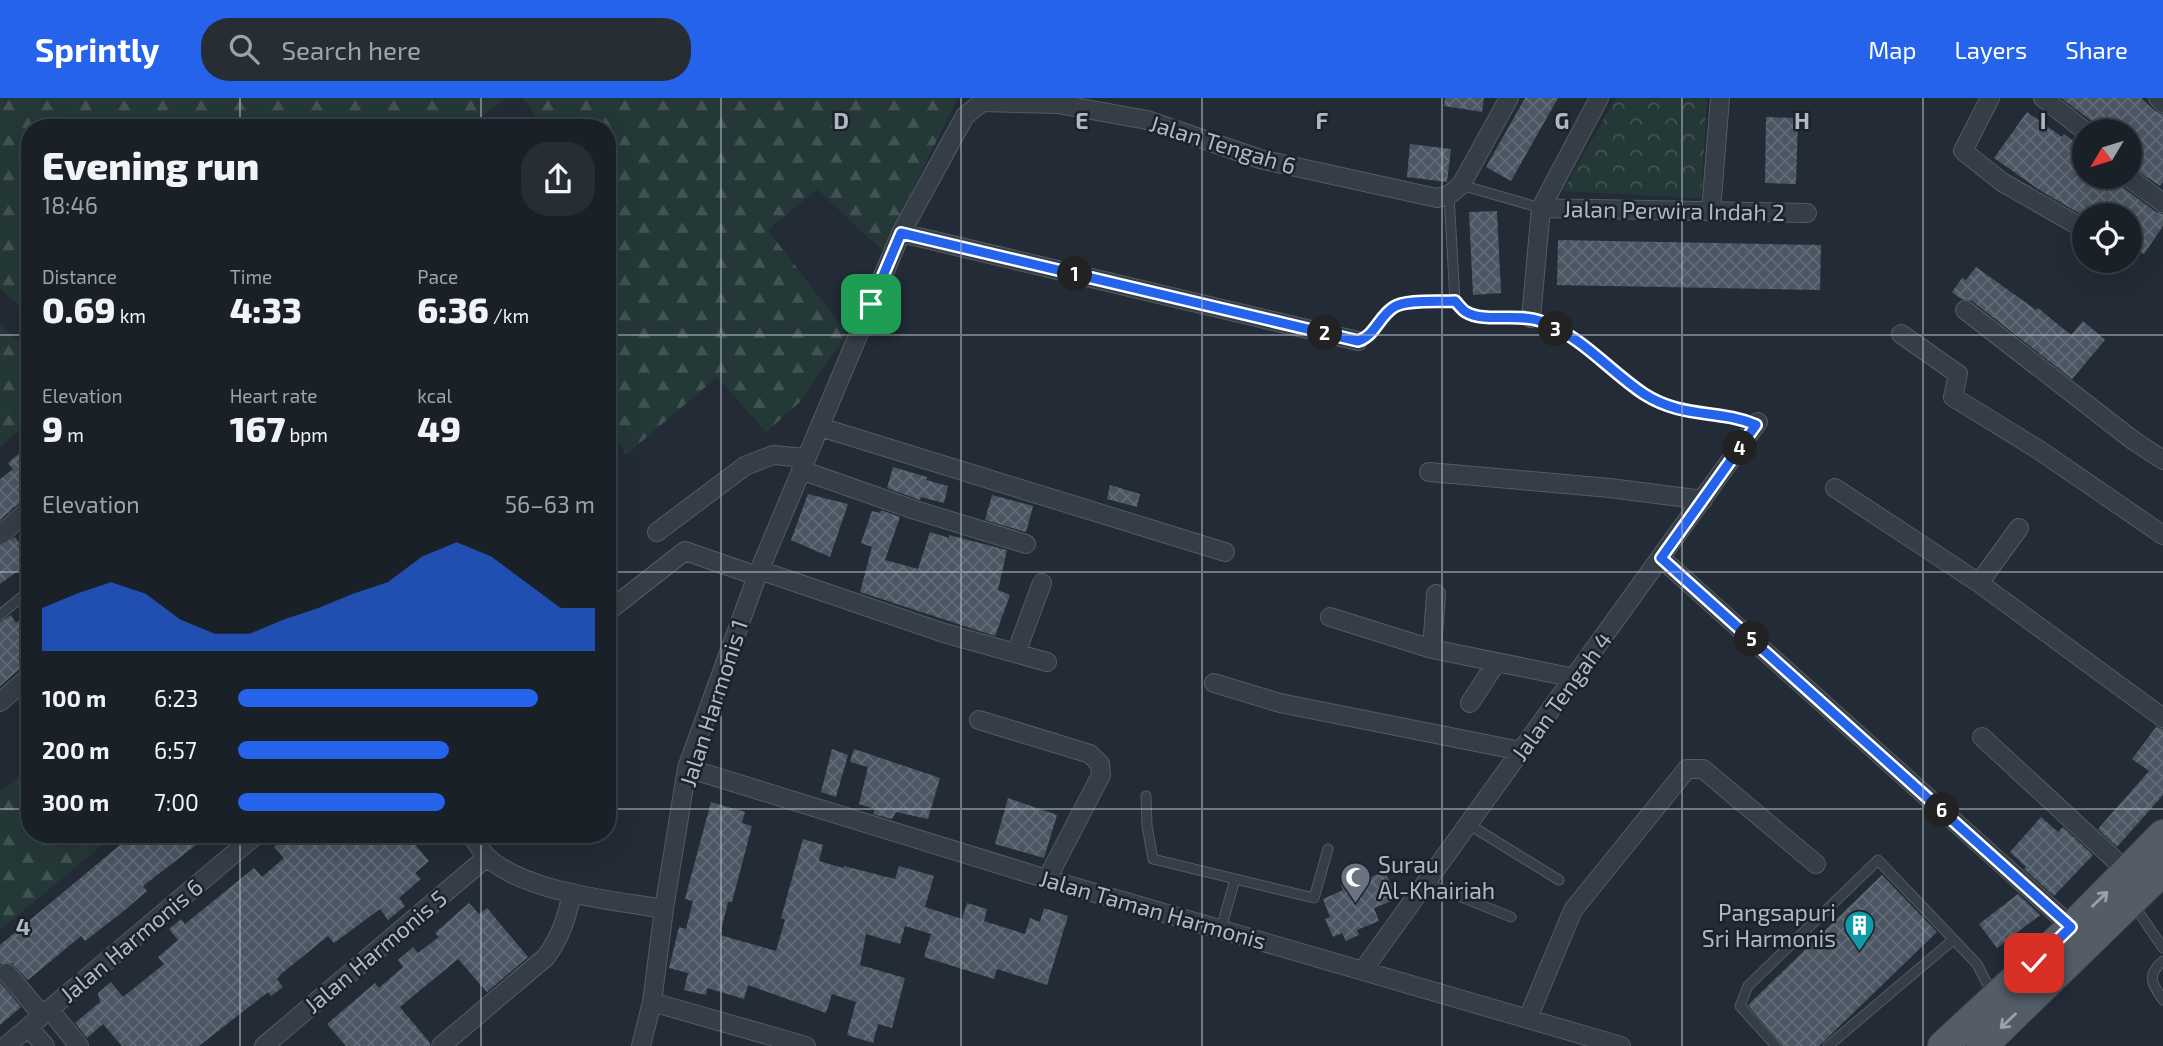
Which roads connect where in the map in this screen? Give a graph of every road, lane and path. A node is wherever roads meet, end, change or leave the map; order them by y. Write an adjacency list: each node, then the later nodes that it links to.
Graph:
1 (1509, 98): 10 (street)
2 (1599, 98): 12 (street)
3 (1720, 98): 13 (street)
4 (1990, 98): 15 (street)
5 (2043, 98): 8 (street)
6 (2158, 98): 7 (street)
7 (2163, 103)
8 (2072, 121)
9 (2142, 187): 11 (street)
10 (1455, 190): 12 (lane); 16 (street, Jalan Tengah 6); 17 (lane)
11 (2163, 203)
12 (1541, 208): 13 (street, Jalan Perwira Indah 2); 19 (street)
13 (1711, 211): 14 (street, Jalan Perwira Indah 2)
14 (1807, 213)
15 (2072, 222)
16 (901, 233): 21 (street); 23 (street, Jalan Tengah 6)
17 (1455, 301): 19 (lane); 21 (path)
18 (1965, 310): 24 (street)
19 (1531, 318): 22 (path)
20 (1901, 334): 33 (street)
21 (1358, 341)
22 (1757, 424): 28 (street, Jalan Tengah 4)
23 (820, 426): 25 (street, Jalan Tengah 6); 35 (street)
24 (2163, 460)
25 (804, 464): 31 (street); 34 (street); 37 (street, Jalan Tengah 6)
26 (1429, 472): 28 (street)
27 (1835, 488): 39 (street)
28 (1703, 500): 36 (street, Jalan Tengah 4)
29 (21, 517): 32 (street)
30 (2019, 528): 39 (street)
31 (657, 532)
32 (0, 535)
33 (2163, 535)
34 (1026, 544)
35 (1226, 552)
36 (1661, 558): 49 (street, Jalan Tengah 4); 77 (street)
37 (758, 573): 42 (street); 46 (street); 58 (street, Jalan Harmonis 1)
38 (1042, 583): 46 (street)
39 (1979, 583): 54 (street)
40 (1436, 594): 45 (street)
41 (21, 598): 43 (lane)
42 (616, 605)
43 (0, 615)
44 (1330, 617): 45 (street)
45 (1432, 649): 48 (street)
46 (1016, 653): 47 (street)
47 (1047, 662)
48 (1496, 663): 49 (street); 53 (street)
49 (1575, 678): 57 (street, Jalan Tengah 4)
50 (1214, 683): 57 (street)
51 (21, 684): 52 (street)
52 (0, 702)
53 (1470, 703)
54 (2163, 719)
55 (979, 720): 69 (street)
56 (1982, 737): 68 (street)
57 (1521, 751): 60 (street, Jalan Tengah 4)
58 (687, 768): 69 (street, Jalan Taman Harmonis); 75 (street, Jalan Harmonis 1)
59 (1146, 796): 70 (lane)
60 (1468, 824): 71 (lane); 72 (street, Jalan Tengah 4)
61 (2163, 835): 68 (main road)
62 (247, 843): 87 (street, Jalan Harmonis 6)
63 (476, 843): 65 (street)
64 (1328, 849): 70 (lane)
65 (486, 857): 73 (street); 92 (street, Jalan Harmonis 5)
66 (1816, 864): 88 (street)
67 (2163, 870): 74 (main road)
68 (2128, 872): 77 (main road, one-way to 68)
69 (1047, 879): 78 (street, Jalan Taman Harmonis)
70 (1235, 879): 78 (lane)
71 (1559, 880)
72 (1426, 883): 76 (lane); 82 (street, Jalan Tengah 4)
73 (572, 892): 75 (street); 93 (street)
74 (2132, 903): 80 (lane); 100 (main road, one-way to 100)
75 (664, 909): 86 (street, Jalan Harmonis 1)
76 (1511, 917)
77 (2071, 927): 84 (main road)
78 (1221, 929): 82 (street, Jalan Taman Harmonis)
79 (1953, 940): 84 (lane); 97 (lane); 98 (lane)
80 (2163, 948)
81 (2163, 961): 85 (lane)
82 (1363, 970): 88 (street, Jalan Taman Harmonis)
83 (7, 973): 87 (street)
84 (1995, 999): 99 (main road)
85 (2163, 1000)
86 (652, 1002): 94 (street, Jalan Harmonis 1); 95 (street)
87 (40, 1017): 89 (street, Jalan Harmonis 6); 90 (street); 91 (street)
88 (1528, 1018): 96 (street, Jalan Taman Harmonis)
89 (6, 1046)
90 (45, 1046)
91 (79, 1046)
92 (264, 1046)
93 (441, 1046)
94 (641, 1046)
95 (806, 1046)
96 (1621, 1046)
97 (1776, 1046)
98 (1828, 1046)
99 (1943, 1046)
100 (1982, 1046)

